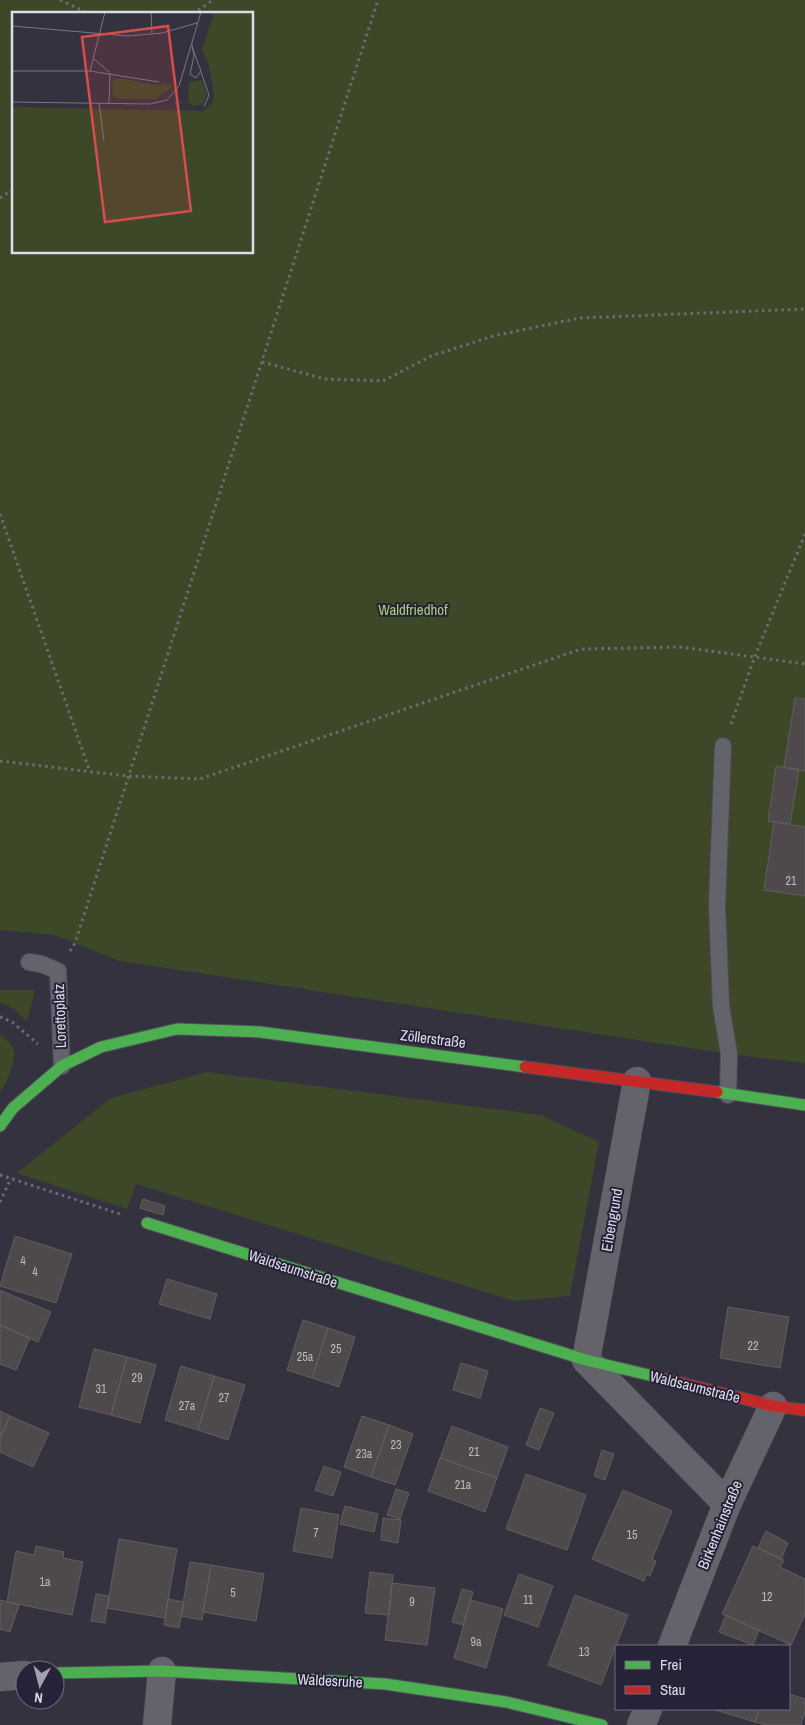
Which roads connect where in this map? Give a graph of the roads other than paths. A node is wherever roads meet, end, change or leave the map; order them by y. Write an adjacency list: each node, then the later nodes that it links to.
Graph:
1 (723, 746): 5 (lane)
2 (29, 962): 3 (lane, Lorettoplatz)
3 (62, 1066): 4 (street, Zöllerstraße); 7 (street, Lorettoplatz)
4 (637, 1080): 5 (street, Zöllerstraße); 9 (street, Eibengrund)
5 (728, 1095): 6 (street, Zöllerstraße)
6 (805, 1105)
7 (0, 1126)
8 (147, 1223): 9 (street, Waldsaumstraße)
9 (586, 1360): 10 (street, Waldsaumstraße); 12 (street, Waldsaumstraße)
10 (773, 1406): 11 (street, Waldsaumstraße); 12 (street, Birkenhainstraße)
11 (805, 1410)
12 (727, 1504): 13 (street, Birkenhainstraße)
13 (672, 1645)
14 (162, 1671): 15 (street, Waldesruhe); 19 (street); 20 (street, Waldesruhe)
15 (65, 1673)
16 (15, 1676): 17 (street)
17 (0, 1677)
18 (648, 1710): 21 (street)
19 (158, 1725)
20 (602, 1725)
21 (641, 1725)

